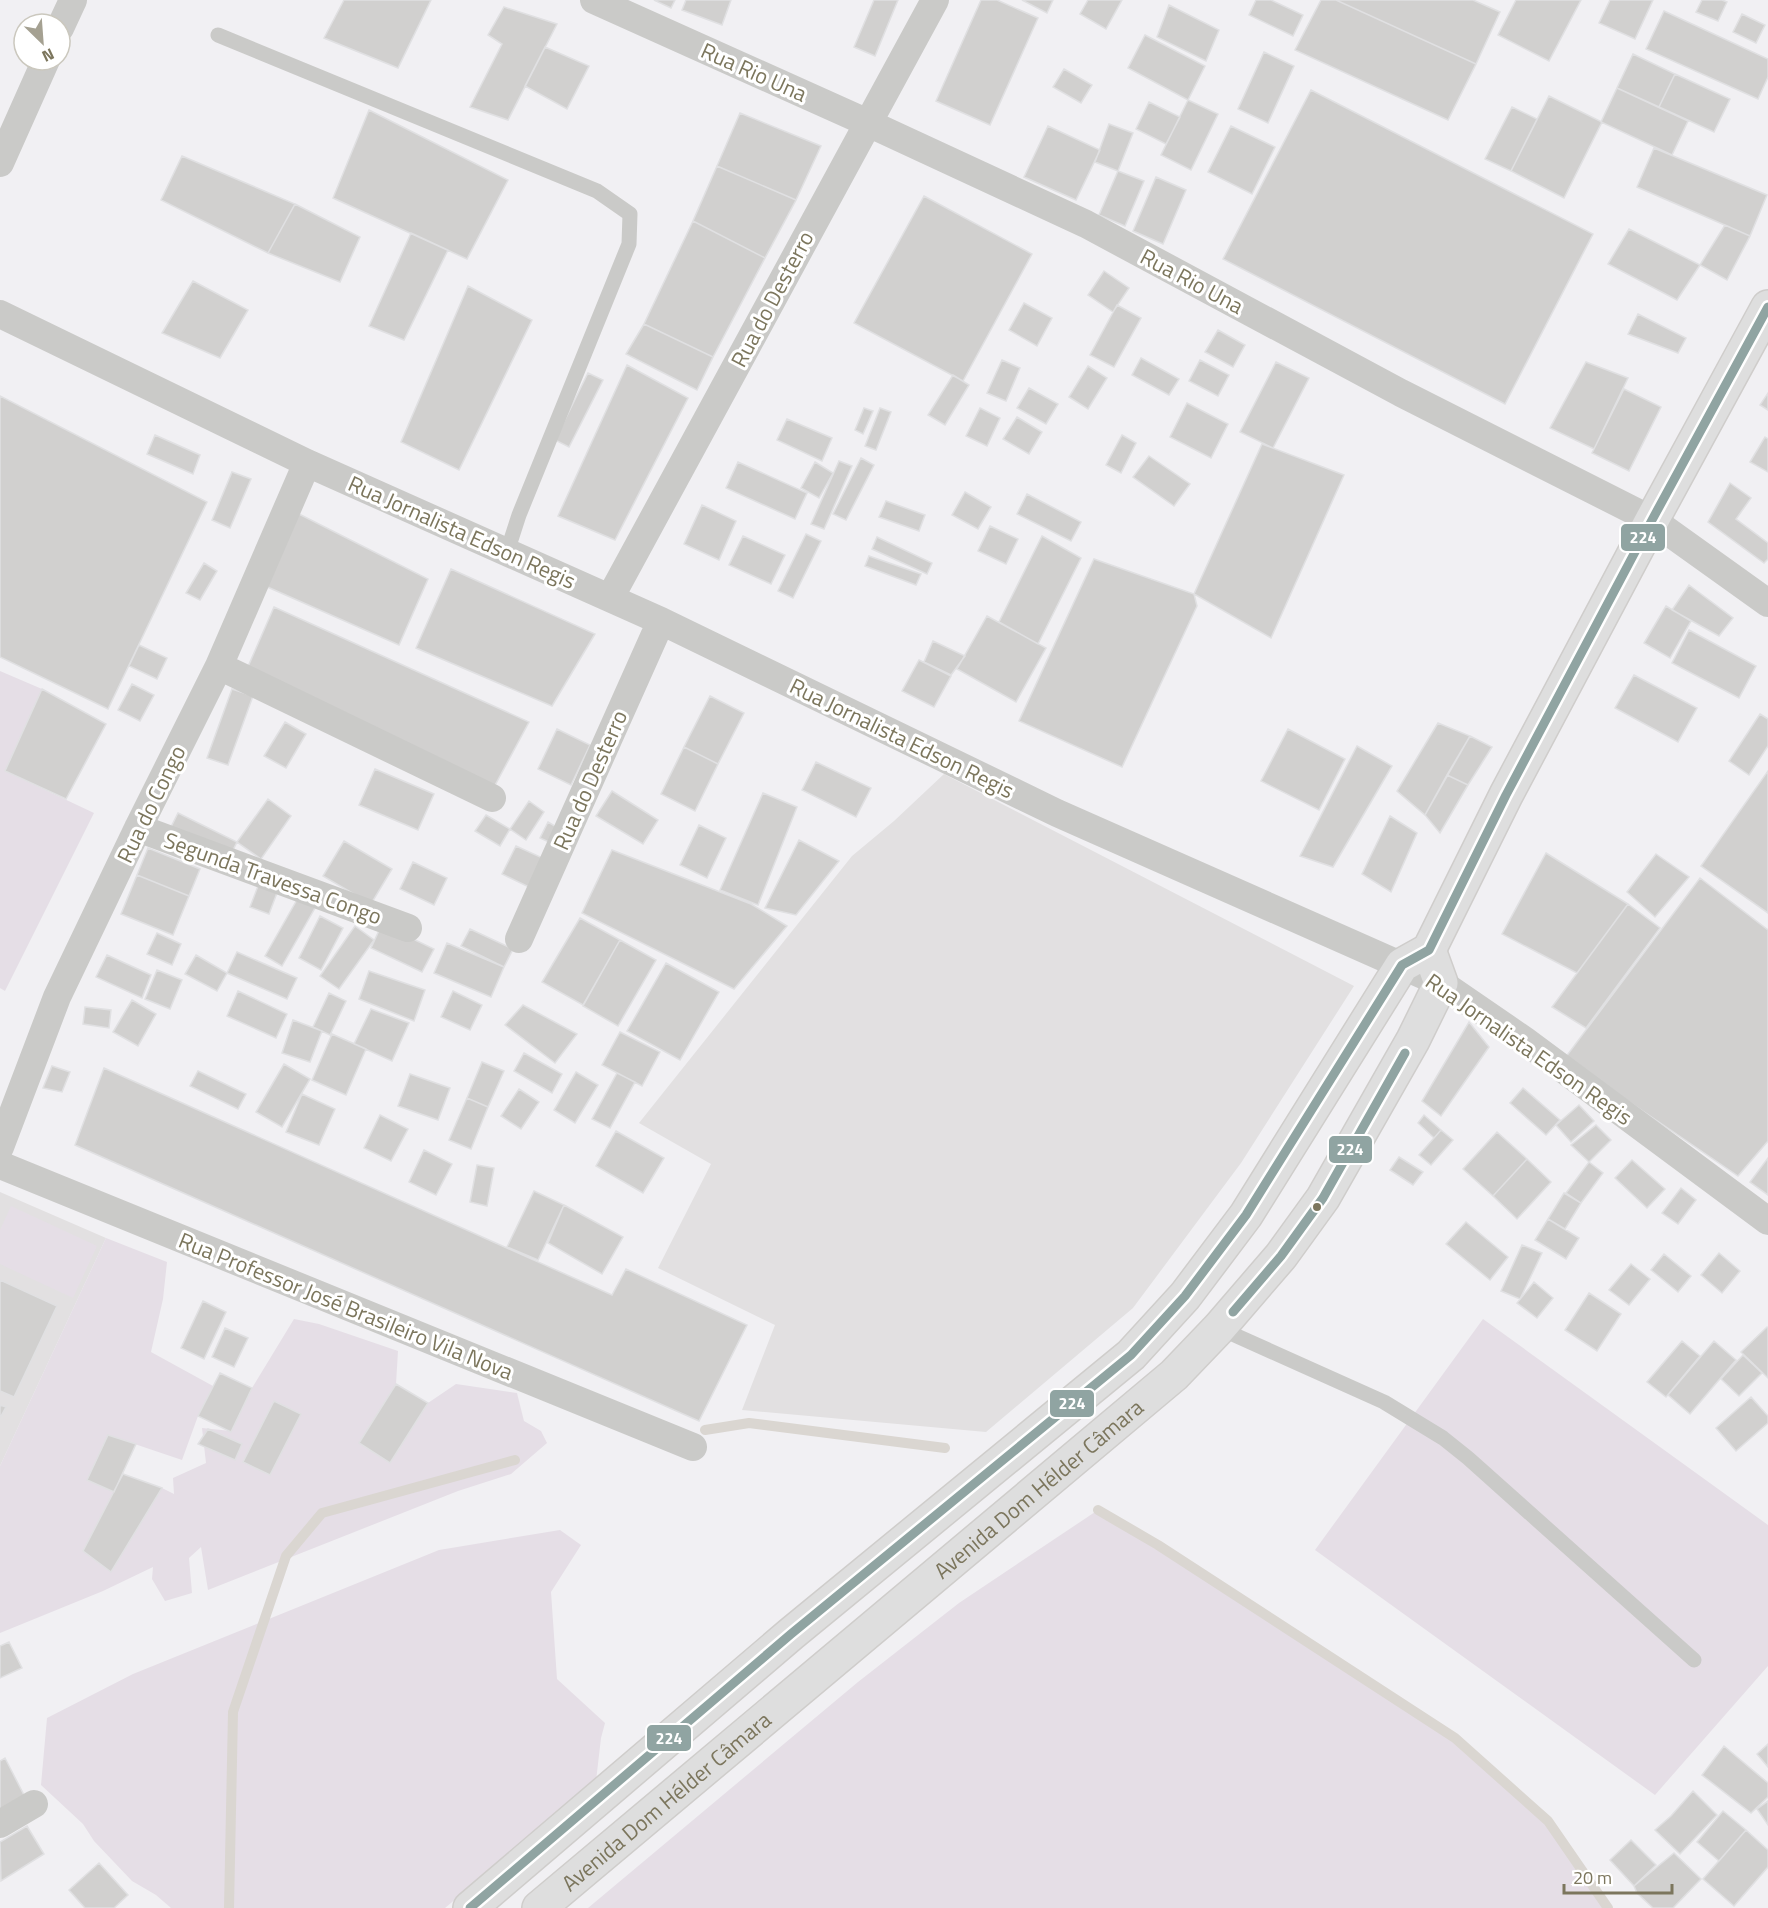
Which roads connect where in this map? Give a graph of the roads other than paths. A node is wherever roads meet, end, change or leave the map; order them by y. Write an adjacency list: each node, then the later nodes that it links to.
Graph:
1 (594, 0): 5 (street, Rua Rio Una)
2 (935, 0): 5 (street, Rua do Desterro)
3 (218, 35): 11 (lane)
4 (41, 72): 6 (street)
5 (868, 123): 10 (street, Rua Rio Una); 12 (street, Rua do Desterro)
6 (0, 163)
7 (1768, 307): 10 (main road, Avenida Dom Hélder Câmara)
8 (0, 314): 9 (street, Rua Jornalista Edson Regis)
9 (307, 463): 11 (street, Rua Jornalista Edson Regis); 15 (street, Rua do Congo)
10 (1652, 520): 13 (street, Rua Rio Una); 20 (main road, Avenida Dom Hélder Câmara)
11 (507, 552): 12 (street, Rua Jornalista Edson Regis)
12 (610, 598): 14 (street, Rua Jornalista Edson Regis)
13 (1768, 603)
14 (661, 621): 19 (street, Rua do Desterro); 20 (street, Rua Jornalista Edson Regis)
15 (219, 666): 16 (street); 17 (street, Rua do Congo)
16 (492, 798)
17 (138, 828): 18 (street, Segunda Travessa Congo); 22 (street, Rua do Congo)
18 (408, 928)
19 (519, 939)
20 (1415, 957): 21 (main road); 30 (main road, Avenida Dom Hélder Câmara)
21 (1441, 983): 24 (street, Rua Jornalista Edson Regis); 25 (main road, Avenida Dom Hélder Câmara)
22 (0, 1147)
23 (0, 1165): 26 (street, Rua Professor José Brasileiro Vila Nova)
24 (1768, 1221)
25 (1218, 1328): 27 (lane); 31 (main road, Avenida Dom Hélder Câmara)
26 (693, 1447)
27 (1694, 1660)
28 (34, 1804): 29 (street)
29 (0, 1824)
30 (470, 1908)
31 (539, 1908)

